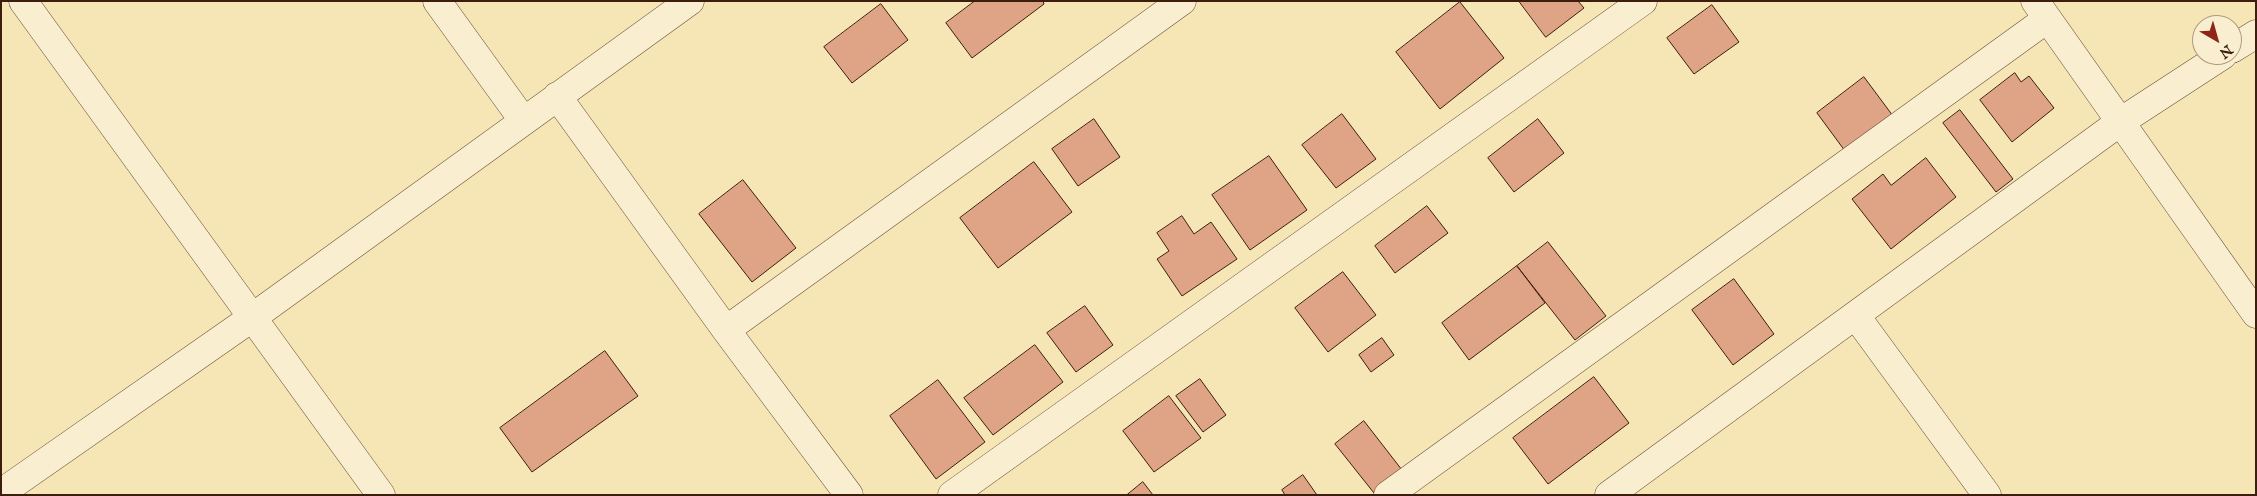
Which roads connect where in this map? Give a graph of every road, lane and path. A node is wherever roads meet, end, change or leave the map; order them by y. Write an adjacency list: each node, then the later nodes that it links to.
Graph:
1 (22, 1): 15 (street)
2 (437, 1): 11 (street)
3 (690, 1): 10 (street)
4 (1182, 1): 16 (street)
5 (1644, 1): 20 (street)
6 (2041, 10): 12 (street); 21 (street)
7 (2256, 34): 8 (street)
8 (2242, 43)
9 (2208, 65): 12 (street)
10 (557, 96): 11 (street); 16 (street)
11 (523, 120): 15 (street)
12 (2120, 122): 13 (street); 14 (street)
13 (2256, 314)
14 (1856, 316): 22 (street); 23 (street)
15 (253, 317): 17 (street); 18 (street)
16 (726, 330): 19 (street)
17 (1, 493)
18 (381, 495)
19 (849, 495)
20 (952, 495)
21 (1388, 495)
22 (1610, 495)
23 (1987, 495)

